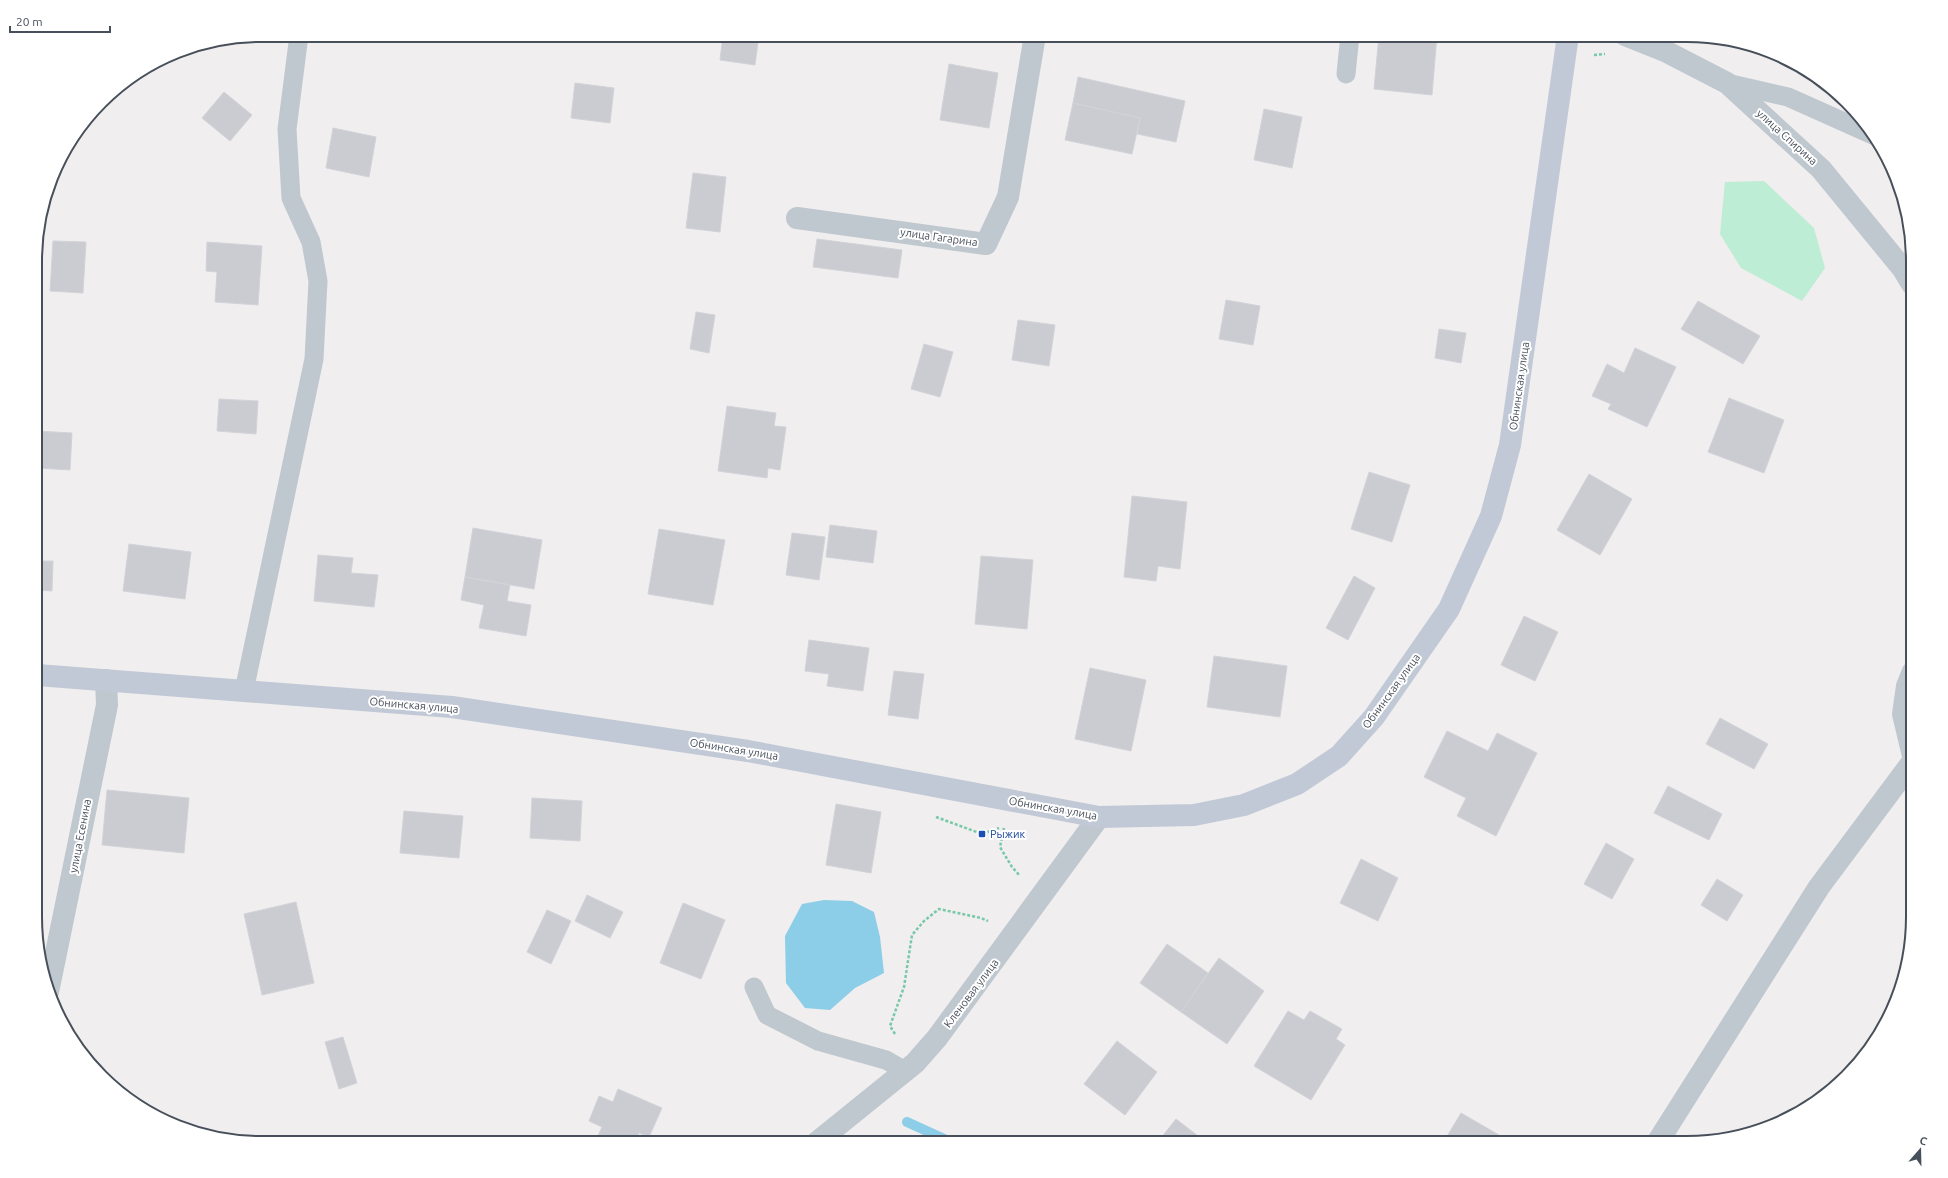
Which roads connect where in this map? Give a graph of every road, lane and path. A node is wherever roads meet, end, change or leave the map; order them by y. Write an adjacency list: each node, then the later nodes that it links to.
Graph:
1 (298, 42): 17 (lane)
2 (1033, 42): 11 (street, улица Гагарина)
3 (1349, 42): 8 (lane)
4 (1567, 42): 22 (street, Обнинская улица)
5 (1642, 42): 9 (street, улица Спирина)
6 (1613, 53): 7 (path)
7 (1592, 55)
8 (1346, 74)
9 (1727, 83): 10 (lane); 12 (street, улица Спирина)
10 (1863, 130)
11 (797, 218)
12 (1906, 274)
13 (1904, 310): 14 (path)
14 (1906, 314)
15 (42, 675): 16 (street, Обнинская улица)
16 (106, 680): 17 (street, Обнинская улица); 27 (street, улица Есенина)
17 (244, 691): 22 (street, Обнинская улица)
18 (1906, 692): 19 (street)
19 (1906, 731)
20 (1906, 769): 31 (street)
21 (932, 816): 24 (path)
22 (1099, 817): 26 (street, Кленовая улица)
23 (1011, 824): 24 (path)
24 (1004, 827): 25 (path)
25 (1022, 878)
26 (1013, 936): 29 (street, Кленовая улица); 29 (path)
27 (51, 979)
28 (754, 987): 29 (lane)
29 (910, 1067): 30 (street, Кленовая улица)
30 (825, 1136)
31 (1662, 1136)

